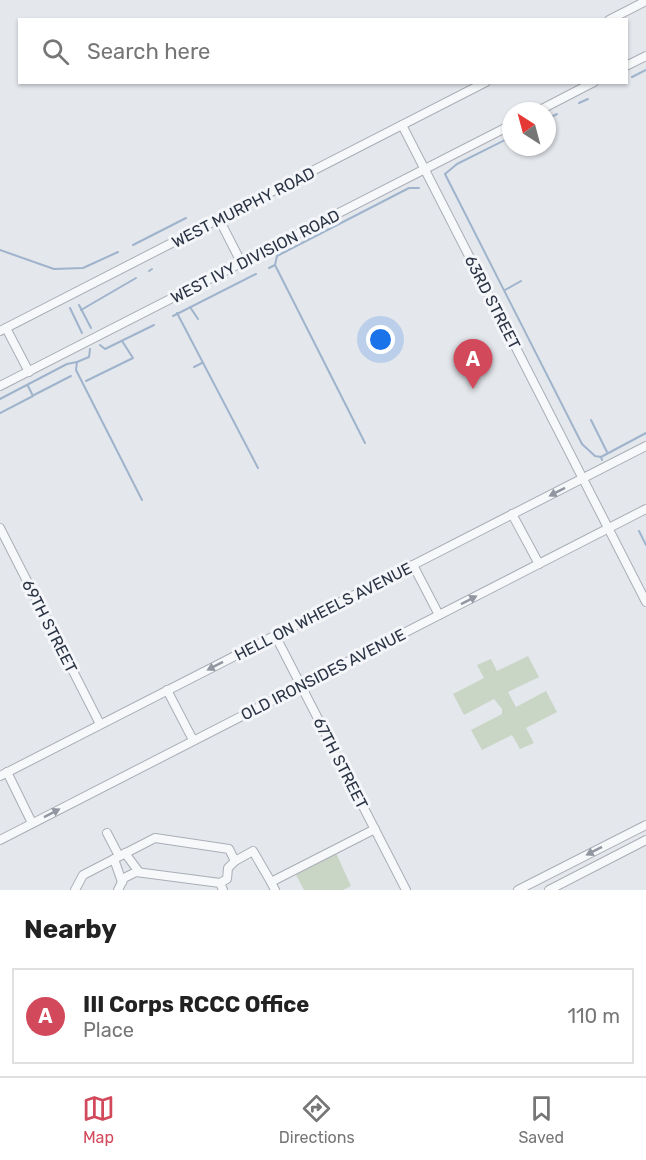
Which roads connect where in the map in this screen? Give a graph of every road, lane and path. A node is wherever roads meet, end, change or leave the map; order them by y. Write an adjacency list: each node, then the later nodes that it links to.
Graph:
1 (646, 1): 2 (street)
2 (613, 18)
3 (646, 56): 4 (street)
4 (628, 65)
5 (482, 84): 8 (street, WEST MURPHY ROAD)
6 (590, 84): 7 (street)
7 (555, 102)
8 (402, 125): 10 (street, 63RD STREET); 11 (street, WEST MURPHY ROAD)
9 (502, 130): 10 (street, WEST IVY DIVISION ROAD)
10 (425, 170): 12 (street, WEST IVY DIVISION ROAD); 17 (street, 63RD STREET)
11 (219, 219): 12 (street); 13 (street, WEST MURPHY ROAD)
12 (241, 262): 14 (street, WEST IVY DIVISION ROAD)
13 (3, 329): 14 (street)
14 (29, 372): 15 (street, WEST IVY DIVISION ROAD)
15 (0, 386)
16 (646, 446): 17 (street, HELL ON WHEELS AVENUE)
17 (582, 478): 19 (street, HELL ON WHEELS AVENUE, one-way to 19); 21 (street, 63RD STREET)
18 (646, 509): 21 (street, OLD IRONSIDES AVENUE)
19 (512, 514): 22 (street); 23 (street, HELL ON WHEELS AVENUE)
20 (0, 528): 29 (street, 69TH STREET)
21 (608, 528): 22 (street, OLD IRONSIDES AVENUE); 24 (street, 63RD STREET)
22 (539, 564): 25 (street, OLD IRONSIDES AVENUE, one-way to 22)
23 (413, 565): 25 (street); 26 (street, HELL ON WHEELS AVENUE)
24 (646, 602)
25 (439, 615): 27 (street, OLD IRONSIDES AVENUE)
26 (275, 635): 27 (street, 67TH STREET); 28 (street, HELL ON WHEELS AVENUE, one-way to 28)
27 (301, 686): 30 (street, OLD IRONSIDES AVENUE); 34 (street, 67TH STREET)
28 (167, 690): 29 (street, HELL ON WHEELS AVENUE); 30 (street)
29 (100, 724): 31 (street, HELL ON WHEELS AVENUE)
30 (193, 740): 32 (street, OLD IRONSIDES AVENUE, one-way to 30)
31 (4, 774): 32 (street)
32 (32, 823): 36 (street, OLD IRONSIDES AVENUE)
33 (646, 825): 48 (street, one-way to 48)
34 (375, 829): 43 (street); 47 (street, 67TH STREET)
35 (107, 833): 38 (street)
36 (0, 840)
37 (646, 840): 49 (street)
38 (119, 856): 39 (street); 40 (street); 42 (street); 45 (street)
39 (235, 861): 43 (street); 44 (street)
40 (139, 872): 41 (street); 42 (street)
41 (209, 883): 44 (street); 46 (street)
42 (120, 886)
43 (273, 886)
44 (221, 887)
45 (75, 890)
46 (201, 890)
47 (406, 890)
48 (518, 890)
49 (549, 890)

